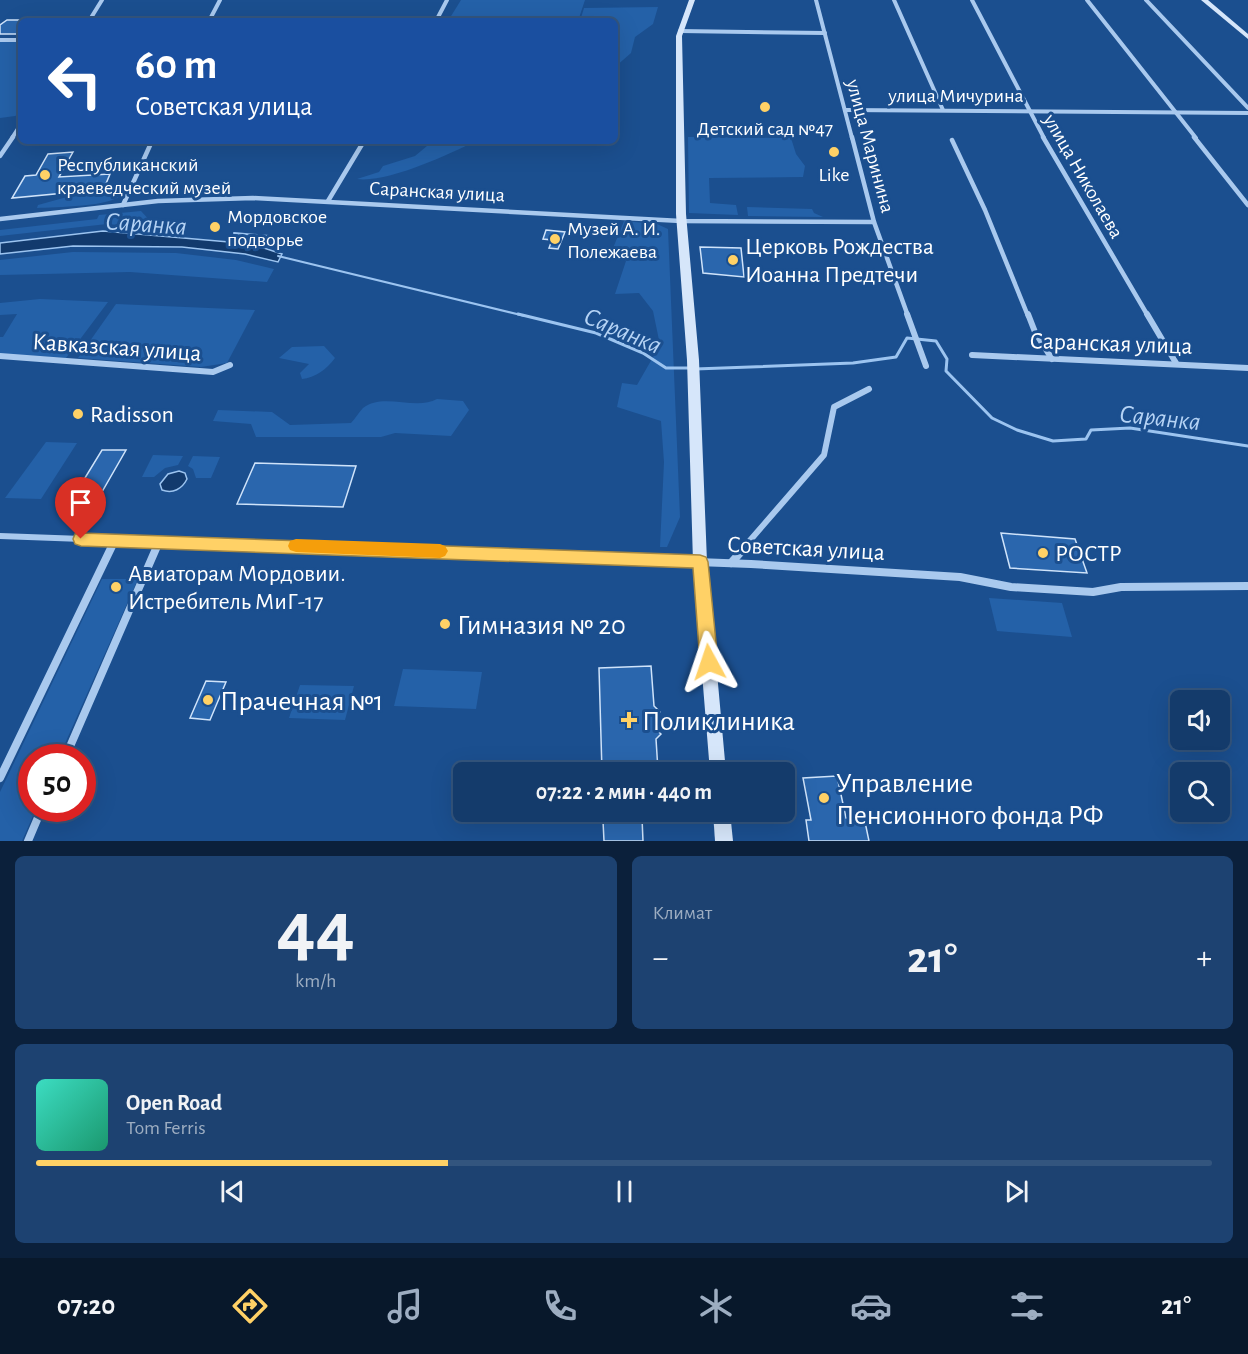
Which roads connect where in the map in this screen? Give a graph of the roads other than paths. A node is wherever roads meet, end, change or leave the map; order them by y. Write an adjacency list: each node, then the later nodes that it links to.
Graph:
1 (102, 0): 11 (street)
2 (220, 0): 12 (street)
3 (447, 0): 13 (street)
4 (692, 0): 14 (main road)
5 (816, 0): 15 (street, улица Маринина)
6 (894, 0): 21 (street)
7 (972, 0): 22 (street, улица Николаева)
8 (1087, 0): 23 (street)
9 (1146, 0): 19 (street)
10 (1204, 0): 16 (main road)
11 (90, 18)
12 (211, 18)
13 (438, 18)
14 (680, 31): 15 (street); 35 (main road)
15 (825, 33): 20 (street, улица Маринина)
16 (1248, 37)
17 (0, 40): 18 (street)
18 (18, 40)
19 (1248, 108)
20 (845, 110): 21 (street, улица Мичурина); 34 (street, улица Маринина)
21 (943, 110): 22 (street, улица Мичурина)
22 (1030, 110): 23 (street, улица Мичурина); 39 (street, улица Николаева)
23 (1174, 112): 24 (street, улица Мичурина); 32 (street)
24 (1248, 113)
25 (18, 129): 29 (street)
26 (952, 140): 38 (street)
27 (151, 144): 31 (street)
28 (362, 144): 30 (street)
29 (0, 156)
30 (328, 201): 31 (street, Саранская улица); 35 (street, Саранская улица)
31 (123, 205): 33 (street, Саранская улица)
32 (1248, 205)
33 (0, 219)
34 (874, 222): 35 (street, Саранская улица); 41 (street, улица Маринина)
35 (681, 226): 47 (main road)
36 (972, 355): 38 (street, Саранская улица)
37 (0, 356): 40 (street, Кавказская улица)
38 (1052, 359): 39 (street, Саранская улица)
39 (1176, 363): 42 (street, Саранская улица)
40 (230, 366)
41 (926, 366)
42 (1248, 368)
43 (869, 389): 48 (street)
44 (0, 536): 45 (street, Советская улица)
45 (115, 540): 46 (street, Советская улица); 52 (street)
46 (159, 541): 47 (street, Советская улица); 50 (street)
47 (700, 562): 48 (street, Советская улица); 51 (main road)
48 (731, 563): 49 (street, Советская улица)
49 (1248, 586)
50 (71, 744)
51 (717, 762)
52 (0, 778)
53 (36, 822): 55 (street)
54 (723, 822): 56 (main road)
55 (28, 841)
56 (724, 841)

